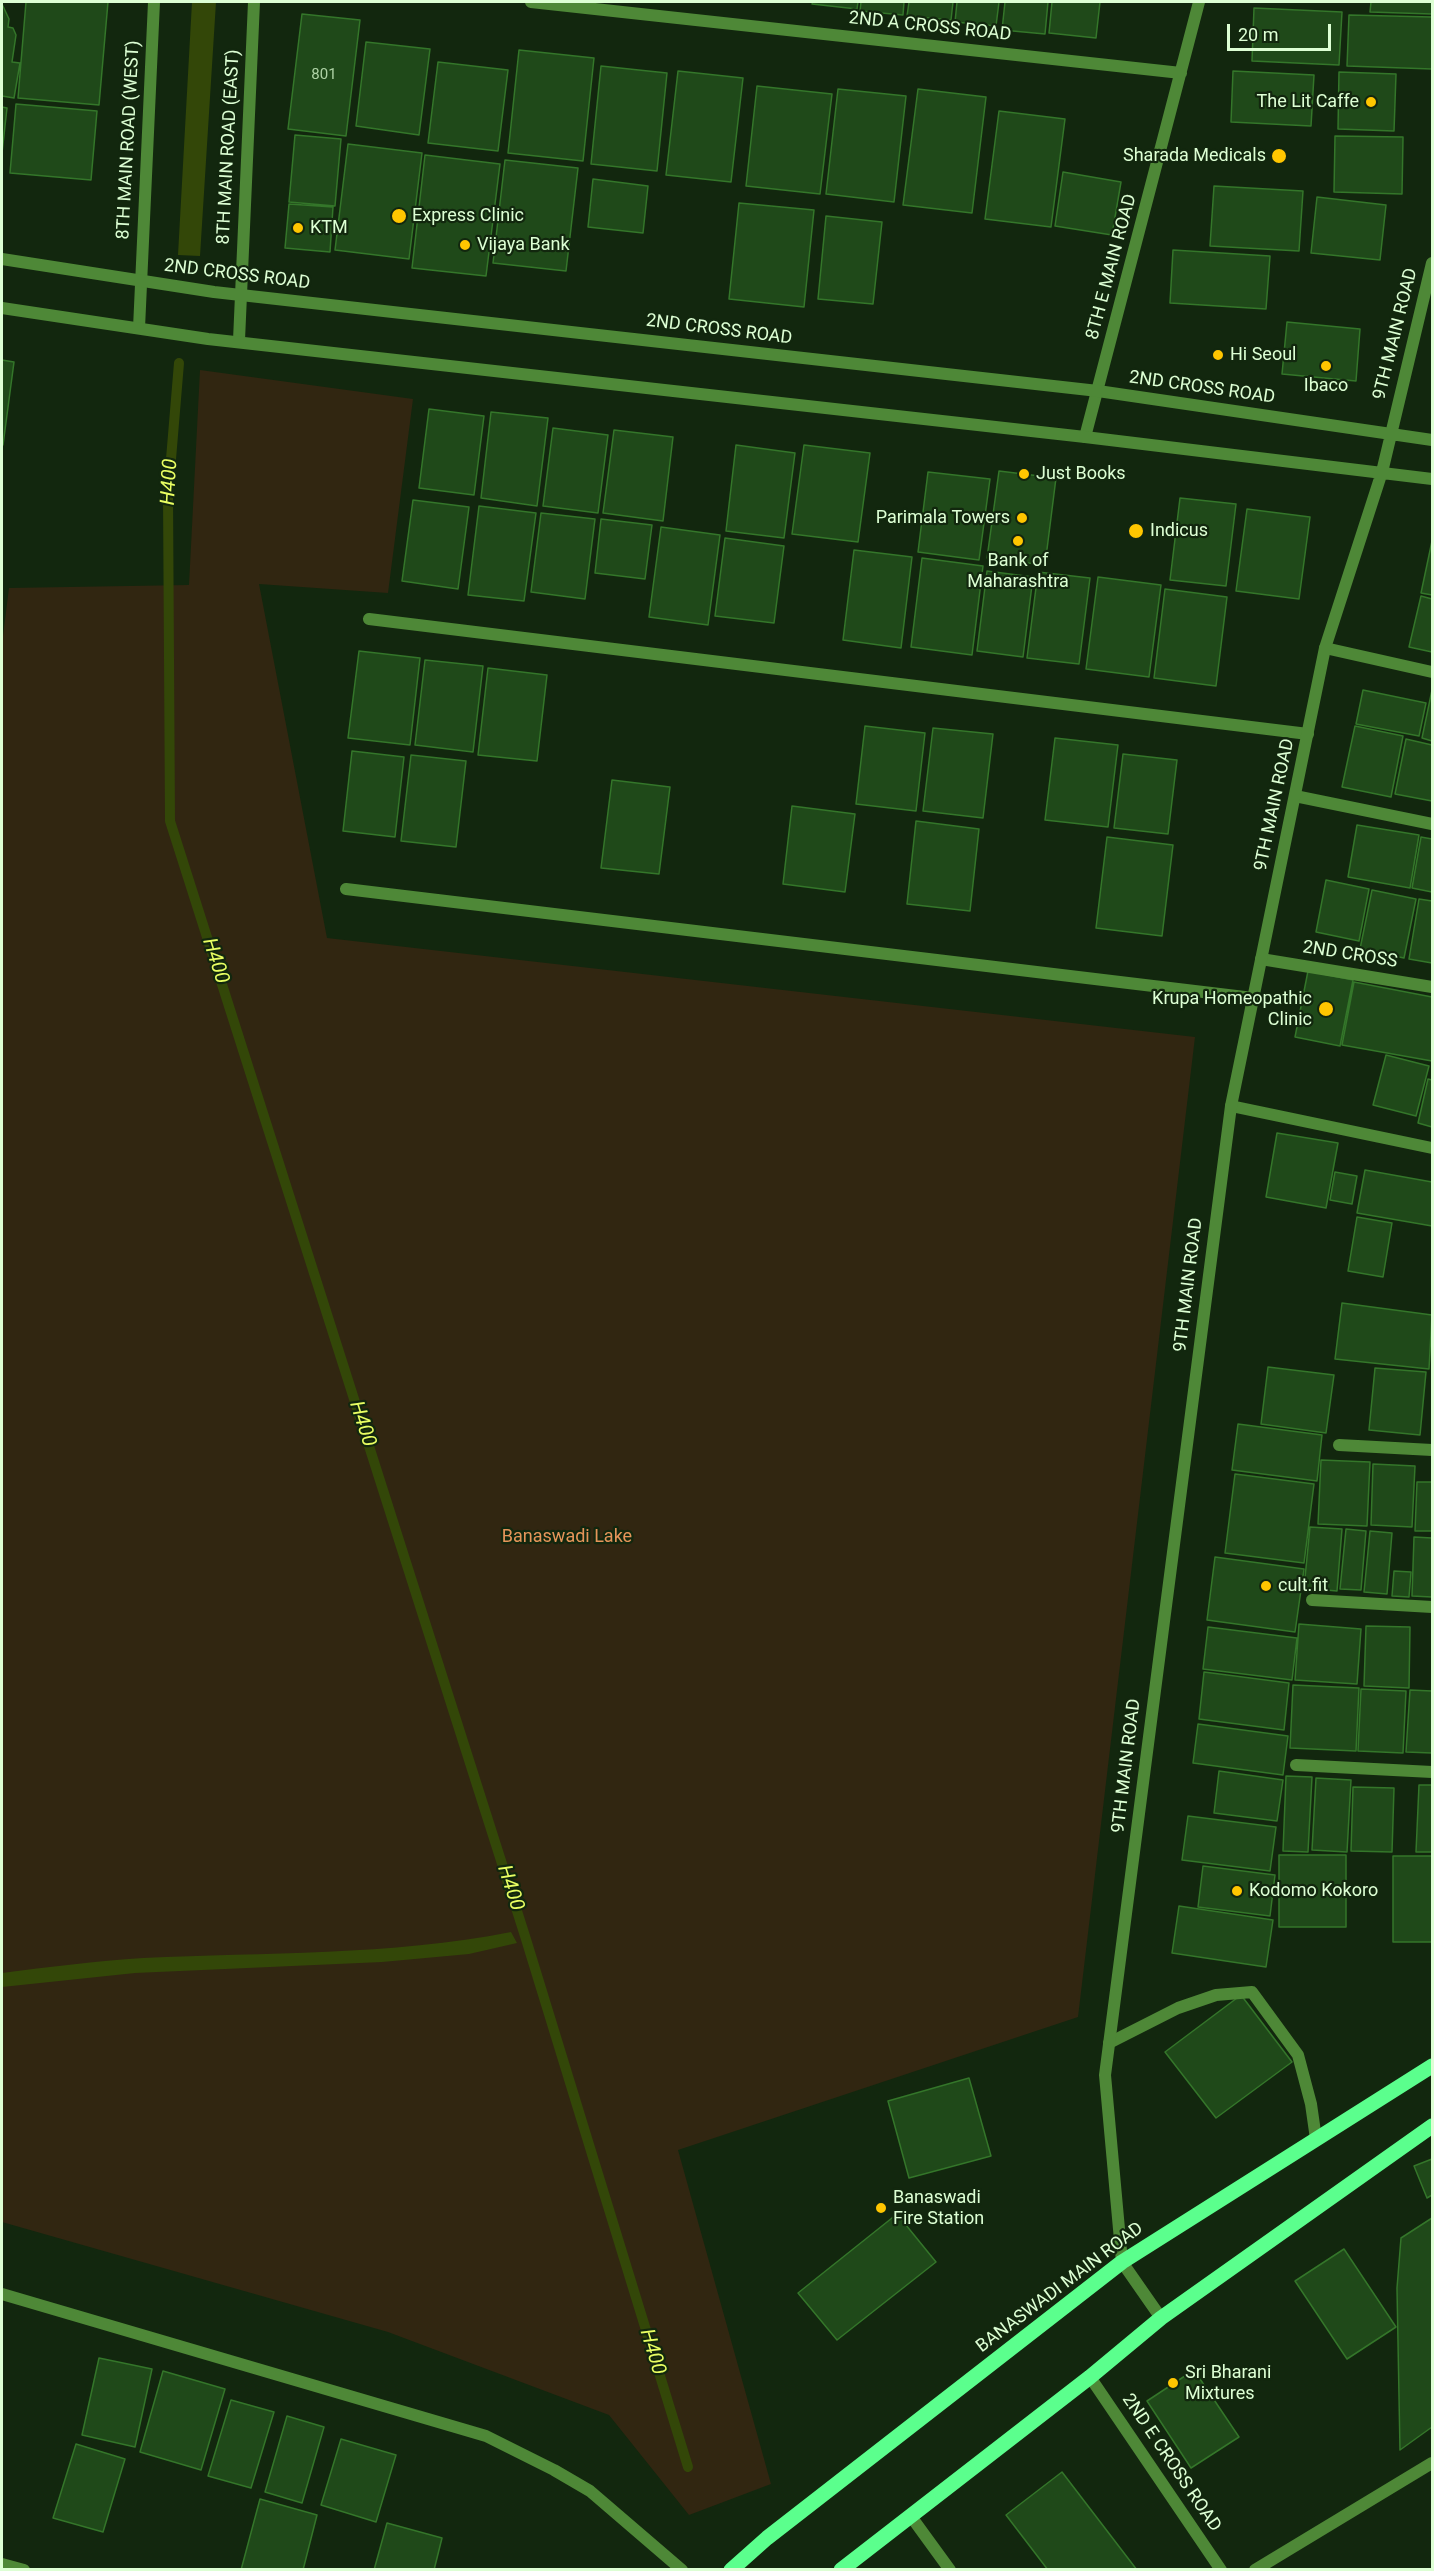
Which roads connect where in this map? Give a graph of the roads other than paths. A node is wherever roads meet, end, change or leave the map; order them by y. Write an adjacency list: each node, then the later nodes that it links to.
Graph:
1 (154, 2): 8 (street, 8TH MAIN ROAD (WEST))
2 (254, 2): 9 (street, 8TH MAIN ROAD (EAST))
3 (531, 2): 5 (street, 2ND A CROSS ROAD)
4 (1199, 2): 5 (street, 8TH E MAIN ROAD)
5 (1181, 73): 13 (street, 8TH E MAIN ROAD)
6 (2, 259): 8 (street, 2ND CROSS ROAD)
7 (1432, 263): 14 (street, 9TH MAIN ROAD)
8 (141, 281): 9 (street, 2ND CROSS ROAD); 11 (street)
9 (239, 293): 12 (street, 8TH MAIN ROAD (EAST)); 13 (street, 2ND CROSS ROAD)
10 (2, 308): 11 (street)
11 (139, 328): 12 (street)
12 (239, 340): 15 (street)
13 (1098, 392): 14 (street, 2ND CROSS ROAD); 15 (street, 8TH E MAIN ROAD)
14 (1390, 434): 16 (street, 2ND CROSS ROAD); 17 (street, 9TH MAIN ROAD)
15 (1085, 437): 17 (street)
16 (1432, 440)
17 (1382, 472): 18 (street); 20 (street, 9TH MAIN ROAD)
18 (1432, 479)
19 (369, 619): 22 (street)
20 (1325, 648): 21 (street); 22 (street, 9TH MAIN ROAD)
21 (1432, 672)
22 (1308, 734): 23 (street, 9TH MAIN ROAD)
23 (1295, 796): 24 (street); 26 (street, 9TH MAIN ROAD)
24 (1432, 824)
25 (346, 889): 28 (street)
26 (1261, 959): 27 (street, 2ND CROSS); 28 (street, 9TH MAIN ROAD)
27 (1432, 987)
28 (1253, 998): 29 (street, 9TH MAIN ROAD)
29 (1231, 1106): 30 (street); 37 (street, 9TH MAIN ROAD)
30 (1432, 1148)
31 (1339, 1444): 32 (street)
32 (1432, 1450)
33 (1312, 1600): 34 (street)
34 (1432, 1607)
35 (1296, 1765): 36 (street)
36 (1432, 1772)
37 (1109, 2043): 40 (street); 41 (street, 9TH MAIN ROAD)
38 (1432, 2066): 40 (main road, BANASWADI MAIN ROAD)
39 (1432, 2126): 43 (main road)
40 (1316, 2139): 41 (main road, BANASWADI MAIN ROAD)
41 (1122, 2262): 43 (street, 9TH MAIN ROAD); 50 (main road, BANASWADI MAIN ROAD)
42 (2, 2294): 49 (street)
43 (1161, 2318): 44 (main road)
44 (1090, 2377): 46 (main road); 53 (street, 2ND E CROSS ROAD)
45 (1432, 2463): 54 (street)
46 (910, 2515): 51 (main road); 52 (street)
47 (2, 2564): 48 (street)
48 (24, 2570)
49 (682, 2570)
50 (731, 2570)
51 (841, 2570)
52 (950, 2570)
53 (1221, 2570)
54 (1255, 2570)

